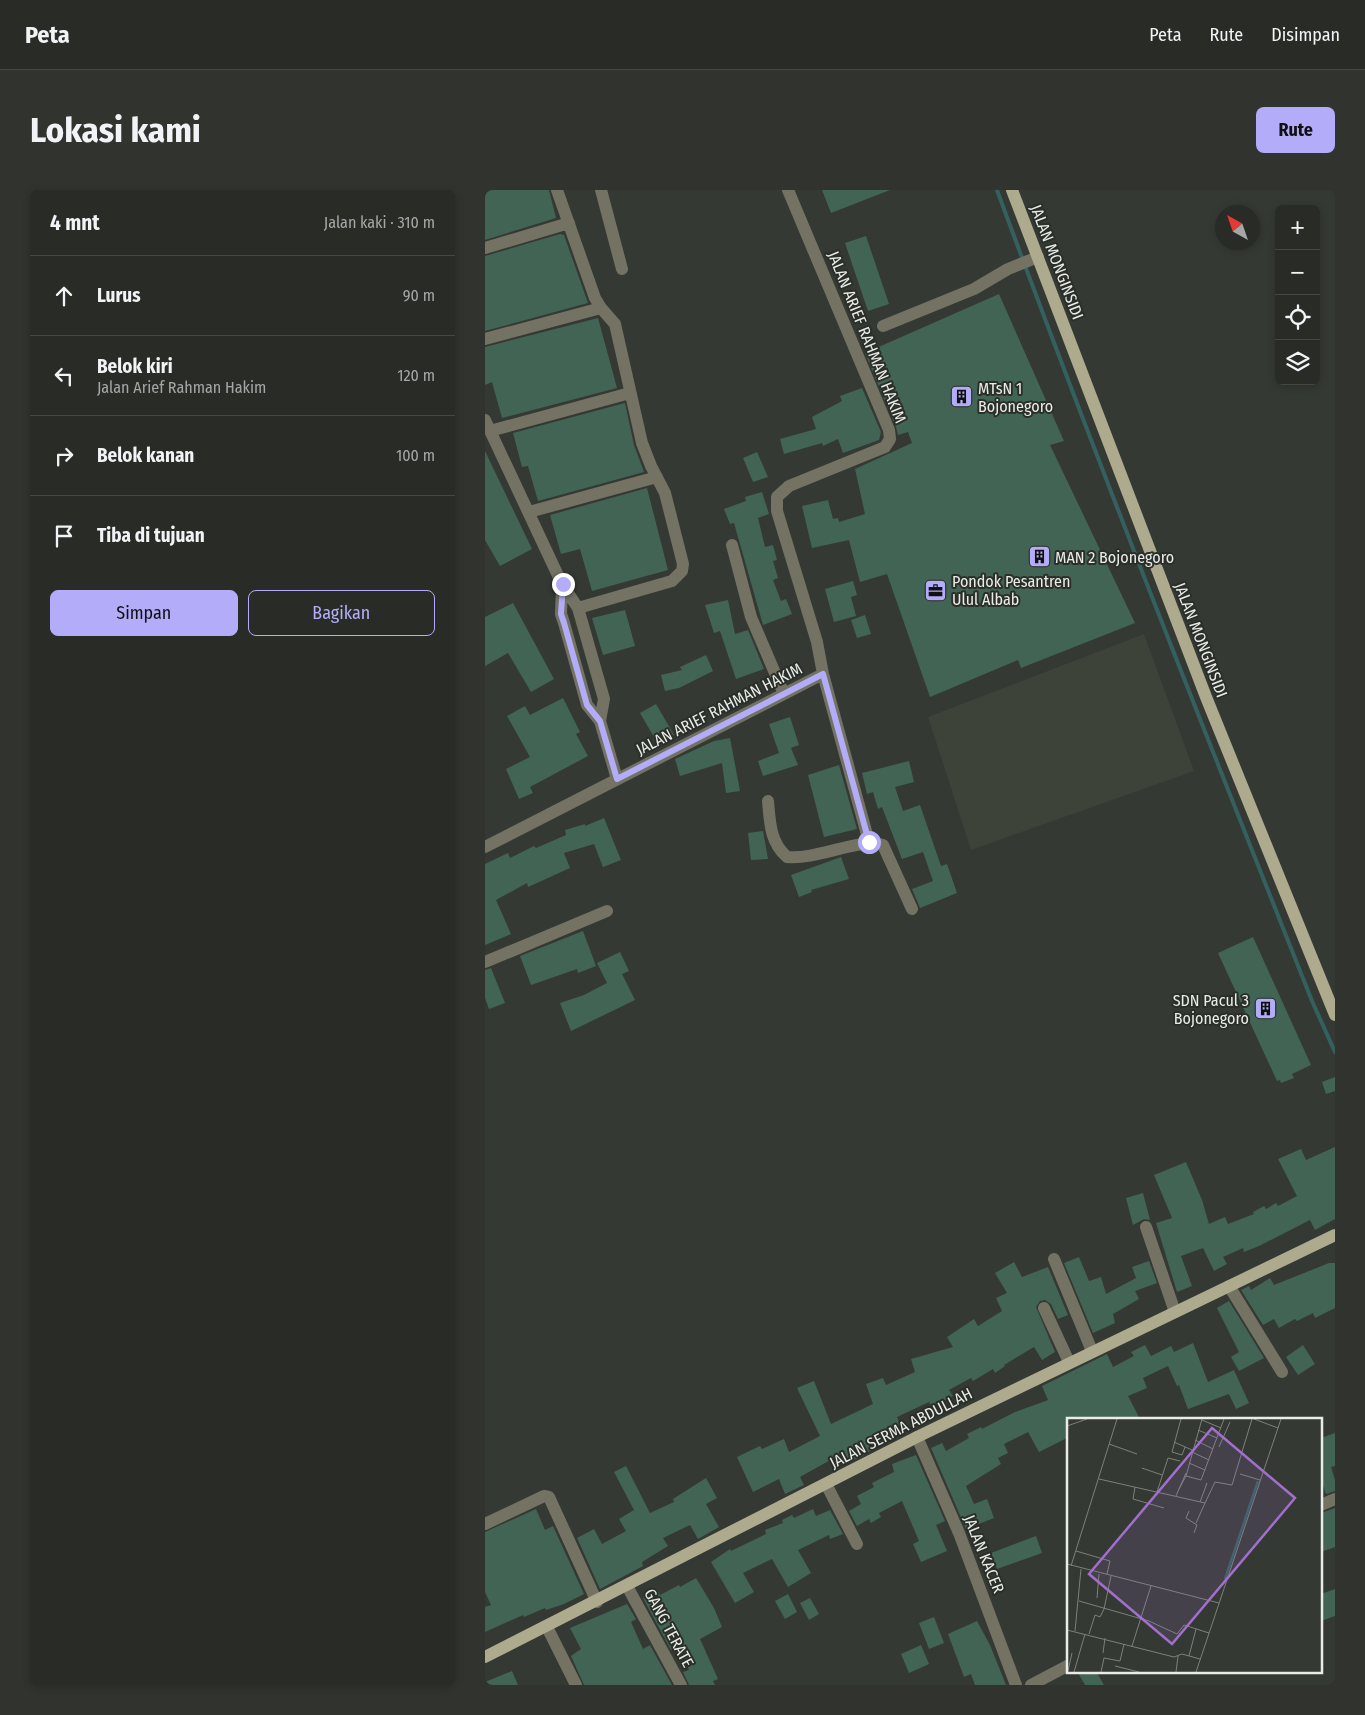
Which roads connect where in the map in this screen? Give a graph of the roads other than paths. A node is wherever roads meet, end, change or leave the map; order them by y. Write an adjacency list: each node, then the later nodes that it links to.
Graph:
1 (557, 190): 5 (street)
2 (601, 190): 8 (street)
3 (788, 190): 20 (street, JALAN ARIEF RAHMAN HAKIM)
4 (1012, 190): 7 (main road, JALAN MONGINSIDI)
5 (569, 223): 6 (street); 9 (street)
6 (485, 248)
7 (1034, 258): 10 (street); 30 (main road, JALAN MONGINSIDI)
8 (622, 270)
9 (601, 308): 11 (street); 12 (street)
10 (883, 326)
11 (485, 339)
12 (630, 393): 13 (street); 14 (street)
13 (486, 423): 15 (street)
14 (657, 477): 15 (street); 18 (street)
15 (529, 512): 17 (street)
16 (732, 545): 21 (street)
17 (563, 584): 18 (street); 19 (street)
18 (580, 613): 19 (street); 22 (street)
19 (564, 623): 22 (street)
20 (823, 674): 21 (street, JALAN ARIEF RAHMAN HAKIM); 25 (street)
21 (785, 694): 23 (street, JALAN ARIEF RAHMAN HAKIM)
22 (600, 721): 23 (street)
23 (617, 779): 26 (street, JALAN ARIEF RAHMAN HAKIM)
24 (767, 801): 25 (street)
25 (869, 842): 27 (street)
26 (485, 847)
27 (912, 910)
28 (607, 911): 29 (street)
29 (485, 962)
30 (1335, 1015)
31 (1145, 1227): 36 (street)
32 (1335, 1235): 34 (main road, JALAN SERMA ABDULLAH)
33 (1054, 1259): 37 (street)
34 (1229, 1286): 36 (main road, JALAN SERMA ABDULLAH); 39 (street)
35 (1045, 1308): 38 (street)
36 (1175, 1312): 37 (main road, JALAN SERMA ABDULLAH)
37 (1092, 1351): 38 (main road, JALAN SERMA ABDULLAH)
38 (1069, 1362): 40 (main road, JALAN SERMA ABDULLAH)
39 (1282, 1372)
40 (917, 1437): 41 (main road, JALAN SERMA ABDULLAH); 53 (street, JALAN KACER)
41 (826, 1484): 45 (street); 46 (main road, JALAN SERMA ABDULLAH)
42 (1335, 1499): 43 (street)
43 (1323, 1504)
44 (485, 1524): 47 (street)
45 (857, 1544)
46 (627, 1586): 47 (main road, JALAN SERMA ABDULLAH); 52 (street, GANG TERATE)
47 (597, 1602): 48 (main road, JALAN SERMA ABDULLAH)
48 (547, 1628): 49 (main road, JALAN SERMA ABDULLAH); 51 (street)
49 (485, 1657)
50 (1067, 1666): 54 (street)
51 (576, 1685)
52 (681, 1685)
53 (1016, 1685)
54 (1031, 1685)

